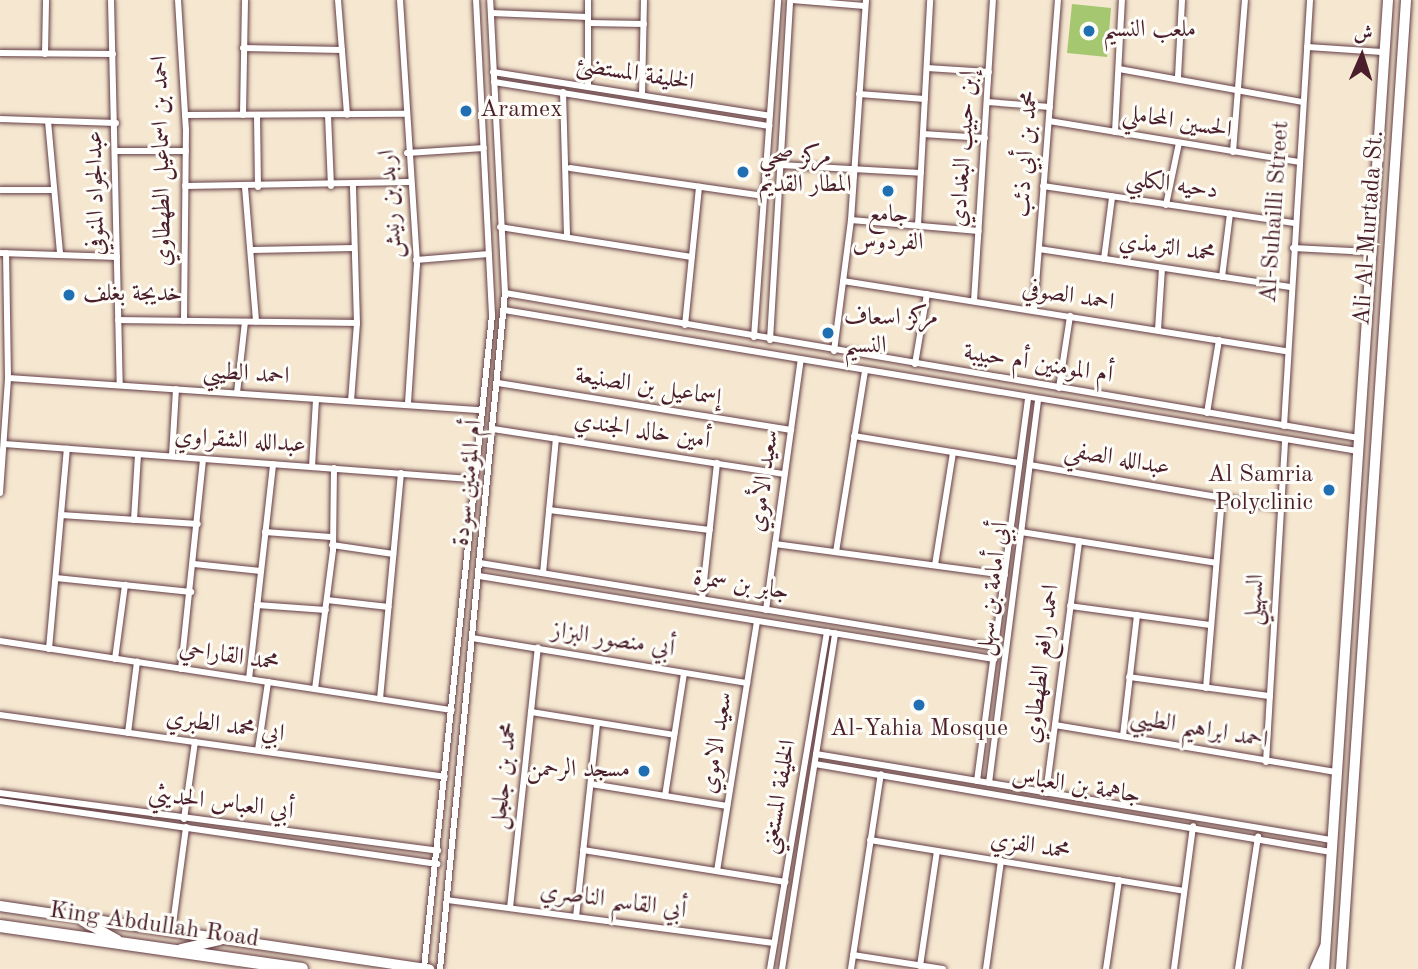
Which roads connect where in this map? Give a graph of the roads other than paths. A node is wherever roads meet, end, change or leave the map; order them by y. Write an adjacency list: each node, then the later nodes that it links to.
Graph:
1 (46, 0): 31 (street)
2 (111, 0): 32 (street, عبدالجواد المنوفي)
3 (178, 0): 49 (street, احمد بن اسماعيل الطهطاوي)
4 (245, 0): 27 (street)
5 (338, 0): 28 (street)
6 (400, 0): 48 (street, اربد بن رنيش)
7 (475, 0): 64 (street, أم المؤمنين سودة)
8 (490, 0): 23 (street, أم المؤمنين سودة)
9 (587, 0): 24 (street)
10 (644, 0): 25 (street)
11 (778, 0): 54 (street)
12 (791, 0): 22 (street); 70 (street)
13 (930, 0): 33 (street)
14 (993, 0): 36 (street, إبن حبيب البغدادي)
15 (1058, 0): 47 (street, محمد بن أبي ذئب)
16 (1122, 0): 34 (street)
17 (1182, 0): 37 (street)
18 (1245, 0): 40 (street)
19 (1310, 0): 26 (street, Al-Suhailli Street)
20 (1388, 0): 29 (main road, Ali Al-Murtada St.)
21 (1406, 0): 288 (main road, Ali Al-Murtada St.)
22 (866, 3): 42 (street)
23 (491, 13): 24 (street); 35 (street, أم المؤمنين سودة)
24 (588, 20): 25 (street); 39 (street)
25 (644, 24): 43 (street)
26 (1307, 47): 29 (street); 46 (street, Al-Suhailli Street)
27 (243, 48): 28 (street); 50 (street)
28 (342, 50): 53 (street)
29 (1384, 52): 99 (main road, Ali Al-Murtada St.)
30 (0, 54): 31 (street)
31 (45, 54): 32 (street)
32 (113, 54): 58 (street, عبدالجواد المنوفي)
33 (927, 68): 36 (street); 44 (street)
34 (1119, 69): 37 (street); 60 (street)
35 (493, 72): 38 (street, أم المؤمنين سودة); 39 (street, الخليفة المستضئ)
36 (989, 72): 45 (street, إبن حبيب البغدادي)
37 (1178, 77): 40 (street)
38 (494, 82): 41 (street, الخليفة المستضئ); 91 (street, أم المؤمنين سودة)
39 (588, 86): 43 (street, الخليفة المستضئ)
40 (1238, 91): 46 (street); 67 (street)
41 (563, 92): 59 (street, الخليفة المستضئ); 71 (street)
42 (859, 94): 44 (street); 72 (street)
43 (642, 95): 54 (street, الخليفة المستضئ)
44 (925, 99): 61 (street)
45 (987, 102): 47 (street); 62 (street, إبن حبيب البغدادي)
46 (1303, 102): 69 (street, Al-Suhailli Street)
47 (1050, 107): 57 (street, محمد بن أبي ذئب)
48 (406, 114): 53 (street); 68 (street, اربد بن رنيش)
49 (185, 115): 50 (street); 66 (street, احمد بن اسماعيل الطهطاوي)
50 (243, 115): 51 (street)
51 (257, 115): 52 (street); 80 (street)
52 (328, 115): 53 (street); 76 (street)
53 (347, 115)
54 (770, 116): 59 (street)
55 (0, 119): 56 (street)
56 (48, 121): 58 (street); 83 (street)
57 (1049, 121): 60 (street, الحسين المحاملي); 78 (street, محمد بن أبي ذئب)
58 (116, 122): 65 (street, عبدالجواد المنوفي)
59 (770, 126): 84 (street)
60 (1115, 132): 63 (street, الحسين المحاملي)
61 (923, 134): 62 (street); 73 (street)
62 (985, 138): 92 (street, إبن حبيب البغدادي)
63 (1179, 143): 67 (street, الحسين المحاملي); 86 (street)
64 (484, 148): 68 (street); 101 (street, أم المؤمنين سودة)
65 (116, 151): 66 (street); 102 (street, عبدالجواد المنوفي)
66 (186, 151): 75 (street, احمد بن اسماعيل الطهطاوي)
67 (1233, 152): 69 (street, الحسين المحاملي)
68 (407, 153): 74 (street, اربد بن رنيش)
69 (1299, 162): 89 (street, Al-Suhailli Street)
70 (780, 165): 72 (street); 125 (street)
71 (570, 168): 81 (street); 93 (street)
72 (854, 168): 73 (street); 88 (street)
73 (921, 173): 90 (street)
74 (409, 183): 77 (street); 105 (street, اربد بن رنيش)
75 (185, 186): 79 (street); 118 (street, احمد بن اسماعيل الطهطاوي)
76 (331, 186): 77 (street); 80 (street)
77 (353, 186): 94 (street)
78 (1044, 186): 85 (street, دحيه الكلبي); 96 (street, محمد بن أبي ذئب)
79 (245, 187): 80 (street); 97 (street)
80 (258, 187)
81 (699, 187): 84 (street); 103 (street)
82 (0, 190): 83 (street)
83 (52, 190): 100 (street)
84 (764, 196): 124 (street)
85 (1112, 197): 86 (street, دحيه الكلبي); 104 (street)
86 (1166, 205): 87 (street, دحيه الكلبي)
87 (1230, 214): 89 (street, دحيه الكلبي); 107 (street)
88 (851, 220): 90 (street); 108 (street)
89 (1294, 223): 95 (street, Al-Suhailli Street)
90 (918, 225): 92 (street)
91 (500, 227): 93 (street); 110 (street, أم المؤمنين سودة)
92 (979, 231): 112 (street, إبن حبيب البغدادي)
93 (567, 236): 103 (street)
94 (354, 247): 97 (street); 121 (street)
95 (1293, 248): 99 (street); 109 (street, Al-Suhailli Street)
96 (1039, 249): 104 (street, محمد الترمذي); 114 (street, محمد بن أبي ذئب)
97 (252, 250): 120 (street)
98 (3, 253): 100 (street); 116 (street)
99 (1370, 253): 151 (main road, Ali Al-Murtada St.)
100 (60, 254): 102 (street)
101 (489, 254): 105 (street); 143 (street, أم المؤمنين سودة)
102 (117, 257): 117 (street, عبدالجواد المنوفي)
103 (692, 257): 122 (street)
104 (1104, 259): 106 (street, محمد الترمذي)
105 (416, 260): 142 (street, اربد بن رنيش)
106 (1162, 268): 107 (street, محمد الترمذي); 123 (street)
107 (1222, 276): 109 (street, محمد الترمذي)
108 (843, 281): 111 (street, احمد الصوفي); 127 (street)
109 (1290, 287): 128 (street, Al-Suhailli Street)
110 (505, 293): 113 (street, أم المؤمنين سودة); 122 (street, أم المومنين أم حبيبة)
111 (927, 294): 112 (street, احمد الصوفي); 130 (street)
112 (974, 301): 114 (street, احمد الصوفي)
113 (504, 310): 129 (street, أم المومنين أم حبيبة); 133 (street, أم المؤمنين سودة)
114 (1034, 311): 115 (street, احمد الصوفي)
115 (1070, 316): 123 (street, احمد الصوفي); 135 (street)
116 (3, 320): 132 (street)
117 (118, 320): 118 (street); 134 (street, عبدالجواد المنوفي)
118 (184, 321): 119 (street)
119 (245, 322): 120 (street); 137 (street)
120 (256, 322): 121 (street)
121 (357, 323): 141 (street)
122 (685, 325): 124 (street, أم المومنين أم حبيبة)
123 (1157, 330): 126 (street, احمد الصوفي)
124 (754, 337): 125 (street, أم المومنين أم حبيبة)
125 (770, 340): 127 (street, أم المومنين أم حبيبة)
126 (1219, 340): 128 (street, احمد الصوفي); 144 (street)
127 (834, 351): 130 (street, أم المومنين أم حبيبة)
128 (1287, 351): 145 (street, Al-Suhailli Street)
129 (801, 359): 131 (street, أم المومنين أم حبيبة); 147 (street, سعيد الأموي)
130 (915, 364): 135 (street, أم المومنين أم حبيبة)
131 (865, 370): 138 (street, أم المومنين أم حبيبة); 148 (street)
132 (8, 378): 134 (street, احمد الطيبي); 152 (street)
133 (498, 383): 146 (street, أم المؤمنين سودة); 147 (street, إسماعيل بن الصنيعة)
134 (120, 385): 136 (street, احمد الطيبي)
135 (1059, 388): 144 (street, أم المومنين أم حبيبة)
136 (176, 389): 137 (street, احمد الطيبي); 156 (street)
137 (237, 393): 139 (street, احمد الطيبي)
138 (1028, 398): 140 (street, أم المومنين أم حبيبة); 159 (street, أبي أمامة بن سهل)
139 (316, 399): 141 (street, احمد الطيبي); 162 (street)
140 (1038, 399): 150 (street, أم المومنين أم حبيبة); 161 (street, أبي أمامة بن سهل)
141 (351, 401): 142 (street, احمد الطيبي)
142 (408, 405): 143 (street, احمد الطيبي)
143 (482, 410): 166 (street, أم المؤمنين سودة)
144 (1207, 413): 145 (street, أم المومنين أم حبيبة)
145 (1284, 426): 151 (street, أم المومنين أم حبيبة)
146 (493, 429): 149 (street, أمين خالد الجندي); 183 (street, أم المؤمنين سودة)
147 (791, 430): 165 (street, سعيد الأموي)
148 (854, 436): 154 (street); 181 (street)
149 (556, 439): 158 (street, أمين خالد الجندي); 170 (street)
150 (1285, 441): 151 (street, أم المومنين أم حبيبة); 169 (street, السهيلي)
151 (1359, 444): 236 (main road, Ali Al-Murtada St.)
152 (2, 446): 153 (street, عبدالله الشقراوي); 167 (street)
153 (67, 449): 155 (street, عبدالله الشقراوي); 171 (street)
154 (953, 452): 159 (street); 186 (street)
155 (138, 454): 156 (street, عبدالله الشقراوي); 172 (street)
156 (172, 456): 157 (street, عبدالله الشقراوي)
157 (203, 459): 160 (street, عبدالله الشقراوي); 173 (street)
158 (717, 463): 165 (street, أمين خالد الجندي); 174 (street)
159 (1019, 463): 189 (street, أبي أمامة بن سهل)
160 (273, 464): 162 (street, عبدالله الشقراوي); 175 (street)
161 (1030, 465): 168 (street, عبدالله الصفي); 176 (street, أبي أمامة بن سهل)
162 (312, 467): 163 (street, عبدالله الشقراوي)
163 (334, 468): 164 (street, عبدالله الشقراوي); 177 (street)
164 (401, 473): 166 (street, عبدالله الشقراوي); 182 (street)
165 (785, 474): 179 (street, سعيد الأموي)
166 (474, 479): 223 (street, أم المؤمنين سودة)
167 (0, 494)
168 (1222, 498): 169 (street, عبدالله الصفي); 184 (street)
169 (1281, 508): 221 (street, السهيلي)
170 (549, 510): 174 (street); 188 (street)
171 (61, 515): 172 (street); 191 (street)
172 (134, 520): 173 (street)
173 (198, 524): 185 (street)
174 (710, 530): 194 (street)
175 (265, 532): 177 (street); 187 (street)
176 (1021, 532): 178 (street); 240 (street, أبي أمامة بن سهل)
177 (331, 537): 180 (street)
178 (1079, 541): 184 (street); 197 (street, احمد رافع الطهطاوي)
179 (775, 544): 181 (street); 200 (street, سعيد الأموي)
180 (332, 545): 182 (street); 195 (street)
181 (836, 552): 186 (street)
182 (393, 554): 198 (street)
183 (480, 563): 188 (street, جابر بن سمرة); 190 (street, أم المؤمنين سودة)
184 (1216, 563): 203 (street)
185 (194, 564): 187 (street); 193 (street)
186 (935, 565): 189 (street)
187 (261, 571): 196 (street)
188 (542, 573): 194 (street, جابر بن سمرة)
189 (1005, 575): 207 (street, أبي أمامة بن سهل)
190 (479, 576): 202 (street, جابر بن سمرة); 205 (street, أم المؤمنين سودة)
191 (56, 578): 192 (street); 208 (street)
192 (125, 585): 193 (street); 210 (street)
193 (191, 592): 213 (street)
194 (702, 599): 200 (street, جابر بن سمرة)
195 (327, 600): 198 (street); 199 (street)
196 (257, 605): 199 (street); 216 (street)
197 (1070, 606): 201 (street); 227 (street, احمد رافع الطهطاوي)
198 (388, 607): 222 (street)
199 (326, 610): 220 (street)
200 (766, 610): 207 (street, جابر بن سمرة)
201 (1137, 615): 203 (street); 215 (street)
202 (757, 621): 204 (street, جابر بن سمرة); 218 (street, سعيد الاموي)
203 (1211, 625): 219 (street)
204 (831, 633): 211 (street, جابر بن سمرة); 233 (street, الخليفة المستغني); 259 (street, الخليفة المستغني)
205 (472, 638): 209 (street, أبي منصور البزاز); 261 (street, أم المؤمنين سودة)
206 (0, 641): 208 (street, محمد القاراحي)
207 (995, 647): 211 (street, أبي أمامة بن سهل)
208 (49, 649): 210 (street, محمد القاراحي)
209 (538, 649): 214 (street, أبي منصور البزاز); 224 (street, محمد بن جلجل)
210 (115, 659): 212 (street, محمد القاراحي)
211 (994, 659): 239 (street, أبي أمامة بن سهل)
212 (137, 662): 213 (street, محمد القاراحي); 228 (street)
213 (181, 669): 216 (street, محمد القاراحي)
214 (684, 673): 218 (street, أبي منصور البزاز); 229 (street)
215 (1129, 677): 219 (street); 230 (street)
216 (249, 679): 217 (street, محمد القاراحي)
217 (268, 682): 220 (street, محمد القاراحي); 232 (street)
218 (747, 683): 246 (street, سعيد الاموي)
219 (1206, 688): 221 (street)
220 (315, 689): 222 (street, محمد القاراحي)
221 (1270, 696): 234 (street, السهيلي)
222 (380, 699): 223 (street, محمد القاراحي)
223 (452, 710): 238 (street, أم المؤمنين سودة)
224 (531, 712): 226 (street); 263 (street, محمد بن جلجل)
225 (0, 715): 228 (street, ابي محمد الطبري)
226 (597, 723): 229 (street); 241 (street)
227 (1055, 725): 230 (street, احمد ابراهيم الطيبي); 243 (street, احمد رافع الطهطاوي)
228 (128, 733): 231 (street, ابي محمد الطبري)
229 (674, 735): 244 (street)
230 (1123, 736): 234 (street, احمد ابراهيم الطيبي)
231 (195, 742): 232 (street, ابي محمد الطبري); 247 (street)
232 (257, 750): 238 (street, ابي محمد الطبري)
233 (816, 754): 235 (street, الخليفة المستغني); 239 (street, جاهمة بن العباس)
234 (1266, 762): 236 (street, احمد ابراهيم الطيبي)
235 (815, 764): 237 (street, جاهمة بن العباس); 279 (street, الخليفة المستغني)
236 (1336, 772): 251 (main road, Ali Al-Murtada St.)
237 (881, 774): 248 (street, جاهمة بن العباس); 250 (street)
238 (445, 777): 253 (street, أم المؤمنين سودة)
239 (977, 781): 240 (street, جاهمة بن العباس)
240 (989, 783): 243 (street, جاهمة بن العباس)
241 (591, 784): 244 (street); 252 (street)
242 (0, 793): 247 (street, أبي العباس الحديثي)
243 (1046, 793): 251 (street, جاهمة بن العباس)
244 (665, 796): 246 (street)
245 (0, 801): 247 (street, أبي العباس الحديثي)
246 (727, 806): 257 (street, سعيد الاموي)
247 (185, 823): 253 (street, أبي العباس الحديثي); 256 (street, أبي العباس الحديثي); 267 (street)
248 (1193, 826): 249 (street, جاهمة بن العباس); 260 (street)
249 (1258, 837): 251 (street, جاهمة بن العباس); 285 (street)
250 (870, 840): 254 (street, محمد الفزي); 273 (street)
251 (1331, 846): 271 (main road, Ali Al-Murtada St.)
252 (583, 850): 257 (street); 264 (street)
253 (438, 851): 256 (street, أم المؤمنين سودة)
254 (937, 851): 255 (street, محمد الفزي); 274 (street)
255 (1001, 861): 258 (street, محمد الفزي); 282 (street)
256 (437, 864): 276 (street, أم المؤمنين سودة)
257 (717, 870): 259 (street)
258 (1119, 880): 260 (street, محمد الفزي); 283 (street)
259 (785, 882): 270 (street, الخليفة المستغني)
260 (1184, 891): 284 (street)
261 (447, 900): 263 (street, أبي القاسم الناصري); 277 (street, أم المؤمنين سودة)
262 (0, 906): 265 (main road)
263 (510, 908): 264 (street, أبي القاسم الناصري)
264 (576, 916): 270 (street, أبي القاسم الناصري)
265 (77, 917): 267 (main road); 269 (main road)
266 (0, 926): 269 (highway, King Abdullah Road)
267 (172, 931): 268 (main road)
268 (225, 939): 272 (main road); 276 (main road)
269 (117, 940): 272 (highway, King Abdullah Road)
270 (774, 943): 278 (street, الخليفة المستغني)
271 (1325, 947): 286 (main road); 287 (main road, Ali Al-Murtada St.)
272 (181, 949): 275 (highway, King Abdullah Road)
273 (853, 955): 274 (street); 280 (street)
274 (920, 965): 281 (street)
275 (300, 969)
276 (426, 969)
277 (440, 969)
278 (770, 969)
279 (782, 969)
280 (851, 969)
281 (943, 969)
282 (986, 969)
283 (1106, 969)
284 (1174, 969)
285 (1238, 969)
286 (1315, 969)
287 (1324, 969)
288 (1342, 969)

